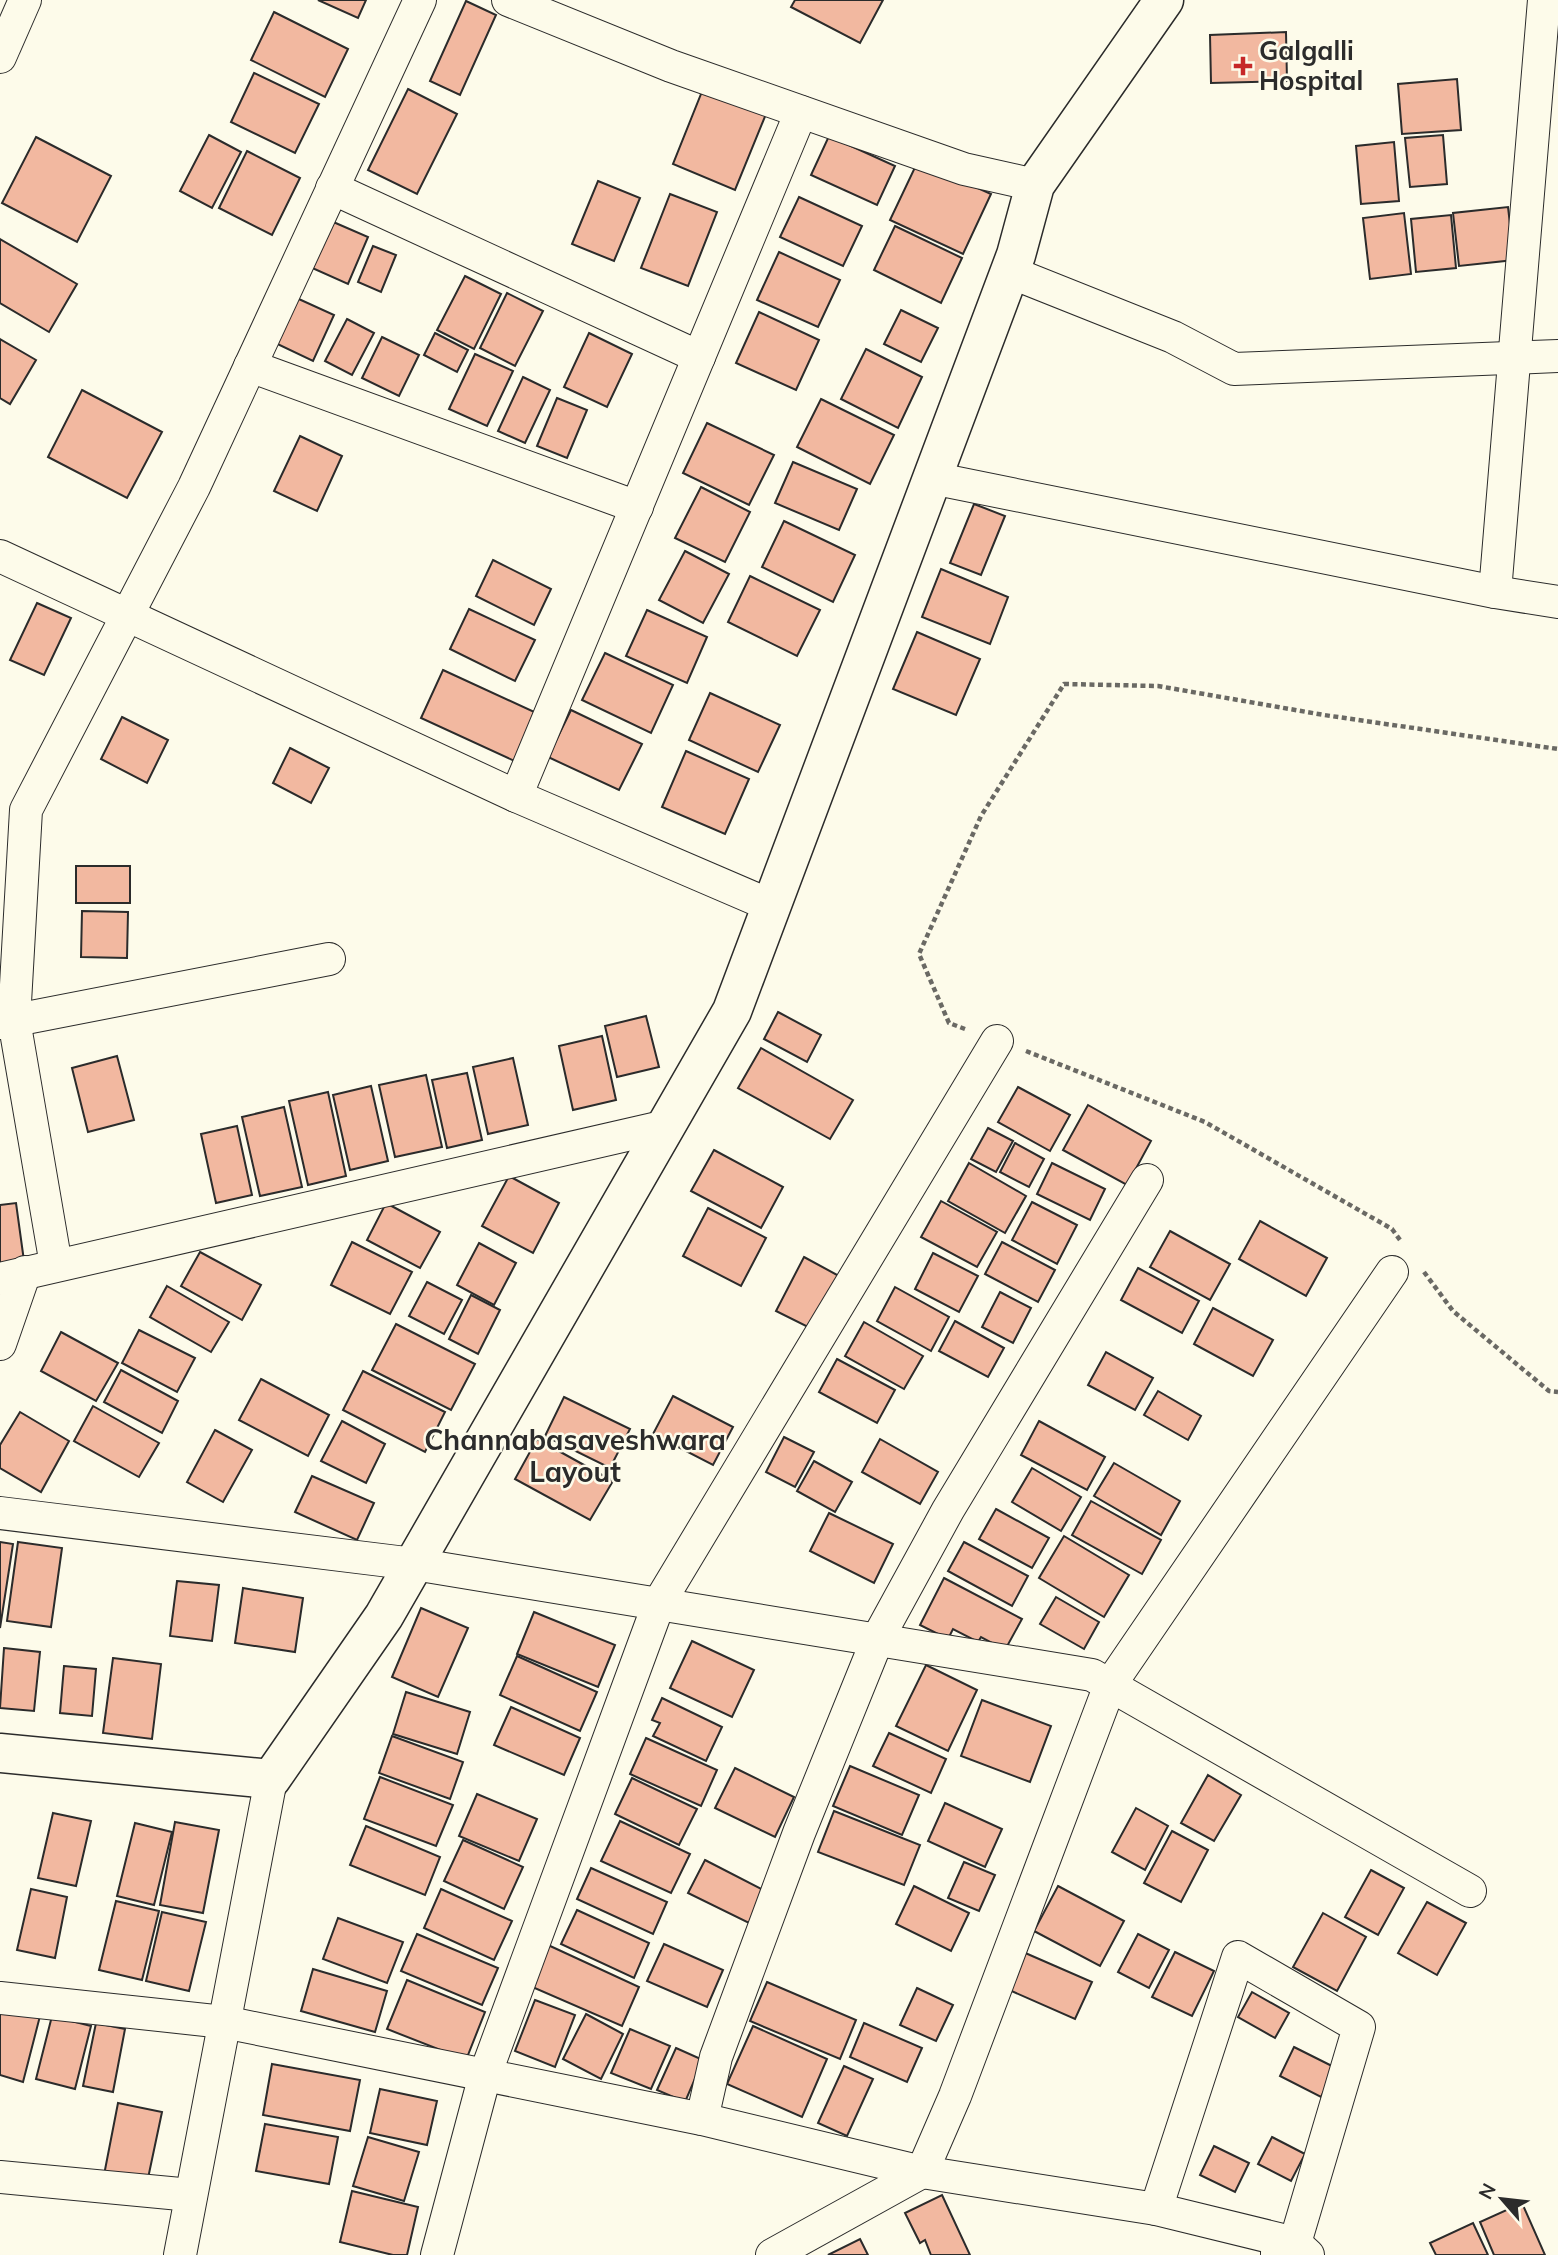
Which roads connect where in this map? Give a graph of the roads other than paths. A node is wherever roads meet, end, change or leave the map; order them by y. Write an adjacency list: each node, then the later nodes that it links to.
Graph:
1 (25, 0): 6 (street)
2 (420, 0): 9 (street)
3 (508, 0): 7 (street)
4 (1164, 0): 8 (street)
5 (1544, 0): 13 (street)
6 (0, 57)
7 (801, 112): 8 (street); 12 (street)
8 (1035, 185): 10 (street)
9 (332, 188): 12 (street); 14 (street)
10 (1010, 272): 13 (street); 15 (street)
11 (1558, 356): 13 (street)
12 (699, 357): 16 (street)
13 (1514, 359): 18 (street)
14 (250, 366): 16 (street); 20 (street)
15 (932, 478): 18 (street); 22 (street)
16 (637, 507): 21 (street)
17 (0, 556): 20 (street)
18 (1495, 592): 19 (street)
19 (1558, 602)
20 (127, 617): 21 (street); 24 (street)
21 (516, 796): 22 (street)
22 (772, 906): 26 (street)
23 (329, 959): 24 (street)
24 (7, 1022): 29 (street)
25 (997, 1041): 34 (street)
26 (666, 1126): 29 (street); 33 (street)
27 (1147, 1180): 35 (street)
28 (1408, 1264): 36 (street)
29 (56, 1265): 30 (street)
30 (13, 1276): 31 (street)
31 (0, 1344)
32 (0, 1514): 33 (street)
33 (414, 1564): 34 (street); 38 (street)
34 (659, 1603): 35 (street); 42 (street)
35 (878, 1639): 36 (street); 43 (street)
36 (1110, 1685): 39 (street); 44 (street)
37 (0, 1753): 38 (street)
38 (271, 1779): 41 (street)
39 (1470, 1891)
40 (0, 1998): 41 (street)
41 (224, 2022): 42 (street); 46 (street)
42 (485, 2075): 43 (street); 50 (street)
43 (702, 2119): 44 (street)
44 (922, 2172): 47 (street); 51 (street)
45 (0, 2177): 46 (street)
46 (191, 2195): 49 (street)
47 (1156, 2209): 48 (street); 48 (street)
48 (1292, 2251)
49 (180, 2255)
50 (437, 2255)
51 (772, 2255)

